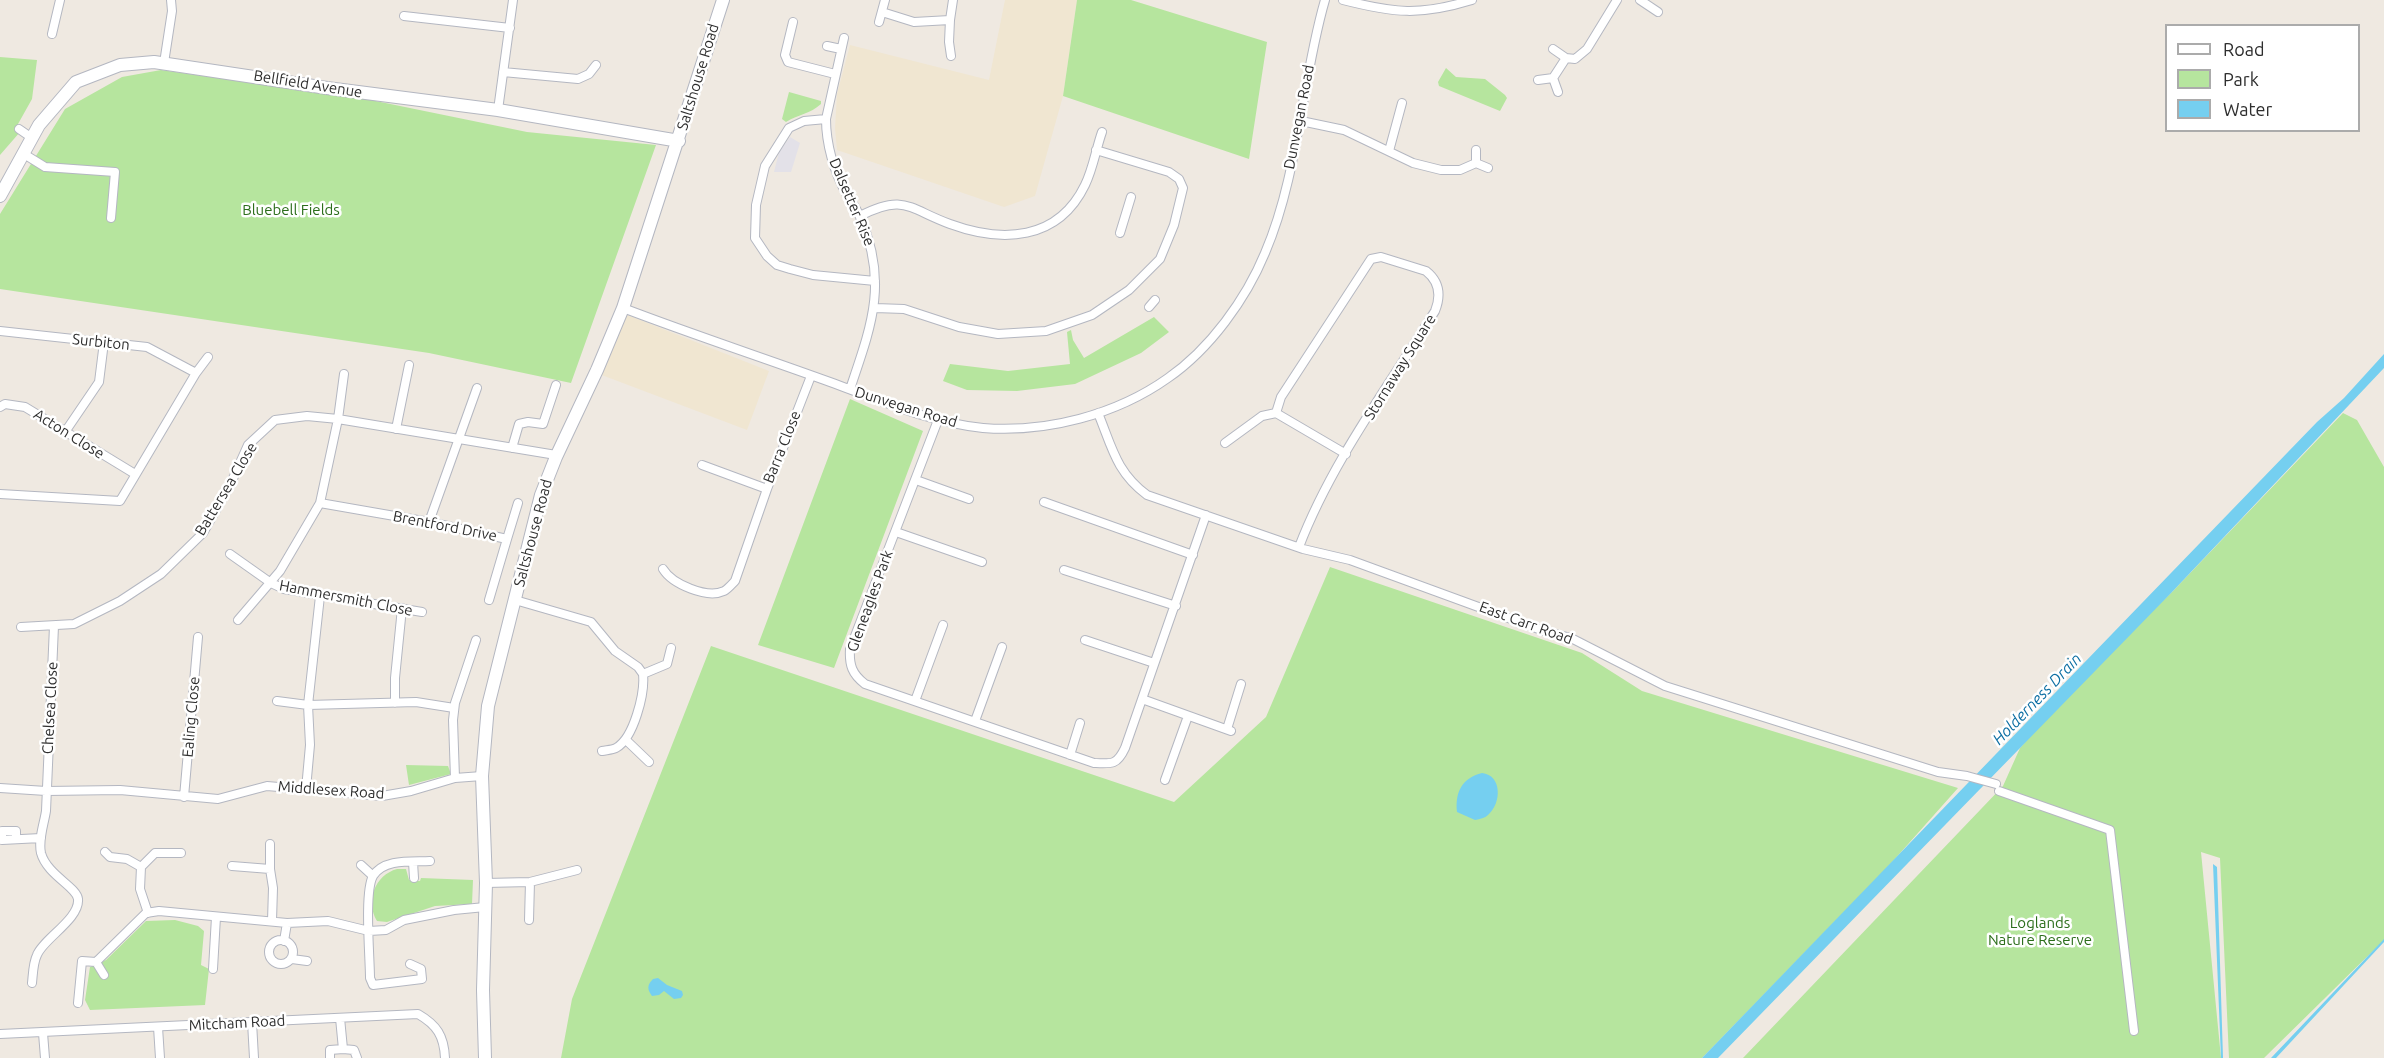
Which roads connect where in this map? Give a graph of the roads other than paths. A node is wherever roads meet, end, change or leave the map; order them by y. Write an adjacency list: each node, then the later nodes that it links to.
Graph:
1 (60, 0): 20 (street)
2 (171, 0): 28 (street)
3 (513, 0): 19 (street)
4 (723, 0): 43 (main road, Saltshouse Road)
5 (885, 0): 13 (street)
6 (953, 0): 16 (street)
7 (1325, 0): 39 (street, Dunvegan Road)
8 (1343, 0): 12 (street)
9 (1472, 0): 12 (street)
10 (1617, 0): 26 (street)
11 (1640, 0): 14 (street)
12 (1376, 4)
13 (882, 12): 16 (street); 18 (street)
14 (1658, 12)
15 (404, 16): 19 (street)
16 (950, 20): 25 (street)
17 (793, 22): 27 (street)
18 (879, 22)
19 (510, 28): 31 (street)
20 (52, 34)
21 (844, 38): 23 (street, Dalsetter Rise)
22 (827, 46): 23 (street)
23 (841, 49): 32 (street, Dalsetter Rise)
24 (1553, 49): 26 (street)
25 (951, 56)
26 (1566, 58): 33 (street)
27 (788, 62): 30 (street); 32 (street)
28 (164, 63): 37 (main road, Bellfield Avenue); 42 (main road, Bellfield Avenue)
29 (596, 65): 31 (street)
30 (781, 70)
31 (503, 72): 37 (street)
32 (835, 74): 38 (street, Dalsetter Rise)
33 (1553, 78): 34 (street); 35 (street)
34 (1538, 80)
35 (1558, 92)
36 (1402, 103): 46 (street)
37 (498, 110): 43 (main road, Bellfield Avenue)
38 (826, 119): 52 (street, Dalsetter Rise); 55 (street)
39 (1301, 121): 46 (street); 69 (street, Dunvegan Road)
40 (19, 129): 42 (street)
41 (1102, 132): 44 (street)
42 (32, 138): 47 (main road, Bellfield Avenue)
43 (679, 141): 56 (main road, Saltshouse Road)
44 (1096, 150): 52 (street); 57 (street)
45 (1476, 150): 48 (street)
46 (1389, 151): 48 (street)
47 (24, 154): 50 (main road, Bellfield Avenue); 53 (street)
48 (1476, 163): 49 (street)
49 (1488, 168)
50 (0, 196)
51 (1131, 197): 54 (street)
52 (860, 216): 55 (street, Dalsetter Rise)
53 (111, 218)
54 (1120, 233)
55 (875, 281): 57 (street, Dalsetter Rise)
56 (623, 308): 64 (street, Dunvegan Road); 79 (main road, Saltshouse Road)
57 (875, 308): 67 (street, Dalsetter Rise)
58 (0, 331): 59 (street, Surbiton)
59 (104, 342): 62 (street, Surbiton); 74 (street)
60 (208, 357): 62 (street)
61 (409, 365): 73 (street)
62 (196, 373): 81 (street)
63 (344, 374): 71 (street)
64 (811, 375): 67 (street, Dunvegan Road); 83 (street, Barra Close)
65 (556, 385): 77 (street)
66 (477, 388): 75 (street)
67 (850, 389): 72 (street, Dunvegan Road)
68 (0, 407): 74 (street, Acton Close)
69 (1098, 413): 72 (street, Dunvegan Road); 89 (street, East Carr Road)
70 (1276, 413): 76 (street); 78 (street); 78 (street, Stornaway Square)
71 (338, 419): 73 (street, Battersea Close); 87 (street); 108 (street, Battersea Close)
72 (938, 420): 82 (street, Gleneagles Park)
73 (396, 429): 75 (street, Battersea Close)
74 (65, 432): 81 (street, Acton Close)
75 (458, 439): 77 (street, Battersea Close); 90 (street)
76 (1232, 442)
77 (512, 448): 79 (street, Battersea Close)
78 (1346, 454): 93 (street, Stornaway Square)
79 (556, 455): 102 (main road, Saltshouse Road)
80 (702, 465): 83 (street, Barra Close)
81 (135, 474): 84 (street)
82 (916, 480): 85 (street); 91 (street, Gleneagles Park)
83 (767, 489): 97 (street)
84 (0, 494)
85 (969, 499)
86 (1044, 502): 95 (street)
87 (320, 503): 90 (street, Brentford Drive); 99 (street)
88 (518, 503): 92 (street)
89 (1206, 515): 93 (street, East Carr Road); 95 (street, Gleneagles Park)
90 (429, 522): 92 (street, Brentford Drive)
91 (896, 532): 96 (street, Gleneagles Park); 120 (street, Gleneagles Park)
92 (507, 539): 101 (street, Brentford Drive)
93 (1299, 547): 173 (street, East Carr Road)
94 (230, 554): 99 (street, Hammersmith Close)
95 (1193, 555): 103 (street, Gleneagles Park)
96 (982, 562)
97 (663, 569)
98 (1064, 570): 103 (street)
99 (271, 583): 100 (street, Hammersmith Close); 106 (street)
100 (320, 596): 104 (street, Hammersmith Close); 122 (street)
101 (489, 600)
102 (515, 600): 116 (street); 131 (main road, Saltshouse Road)
103 (1176, 606): 115 (street, Gleneagles Park)
104 (402, 608): 105 (street, Hammersmith Close); 121 (street)
105 (422, 612)
106 (237, 620)
107 (943, 625): 120 (street)
108 (54, 626): 109 (street, Battersea Close); 136 (street, Chelsea Close)
109 (21, 627)
110 (198, 637): 137 (street, Ealing Close)
111 (476, 640): 123 (street)
112 (1085, 640): 115 (street)
113 (1002, 647): 125 (street)
114 (671, 648): 116 (street)
115 (1154, 663): 118 (street, Gleneagles Park)
116 (643, 674): 127 (street)
117 (1241, 684): 124 (street)
118 (1142, 699): 124 (street); 129 (street, Gleneagles Park)
119 (277, 701): 122 (street)
120 (915, 701): 125 (street, Gleneagles Park)
121 (395, 703): 122 (street); 123 (street)
122 (308, 705): 135 (street)
123 (454, 708): 132 (street)
124 (1188, 716): 133 (street)
125 (975, 722): 129 (street, Gleneagles Park)
126 (1080, 723): 129 (street)
127 (626, 740): 128 (street); 130 (street)
128 (602, 751)
129 (1070, 754)
130 (649, 762)
131 (482, 776): 132 (street, Middlesex Road); 152 (main road, Saltshouse Road)
132 (455, 778): 135 (street, Middlesex Road)
133 (1165, 780)
134 (0, 788): 136 (street, Middlesex Road)
135 (306, 789): 137 (street, Middlesex Road)
136 (46, 791): 137 (street, Middlesex Road); 138 (street, Chelsea Close)
137 (184, 797)
138 (41, 838): 139 (street); 168 (street)
139 (16, 839)
140 (270, 844): 148 (street)
141 (105, 852): 147 (street)
142 (180, 853): 147 (street)
143 (430, 861): 144 (street)
144 (413, 862): 149 (street); 150 (street)
145 (361, 865): 149 (street)
146 (232, 866): 148 (street)
147 (141, 867): 155 (street)
148 (270, 869): 158 (street)
149 (373, 876): 160 (street)
150 (414, 878)
151 (530, 882): 152 (street); 153 (street); 156 (street)
152 (486, 883): 154 (main road, Saltshouse Road)
153 (572, 883)
154 (485, 907): 160 (street); 183 (main road, Saltshouse Road)
155 (148, 913): 157 (street); 164 (street)
156 (532, 916)
157 (216, 917): 158 (street); 166 (street)
158 (272, 921): 159 (street)
159 (287, 923): 160 (street); 161 (street)
160 (369, 931): 165 (street)
161 (284, 940): 162 (street); 162 (street)
162 (292, 959): 163 (street)
163 (307, 961)
164 (96, 962): 167 (street); 169 (street)
165 (410, 964)
166 (213, 969)
167 (104, 975)
168 (32, 983)
169 (78, 1003)
170 (340, 1018): 171 (street, Mitcham Road); 176 (street); 182 (street, Mitcham Road)
171 (252, 1022): 172 (street, Mitcham Road); 181 (street)
172 (158, 1027): 174 (street, Mitcham Road); 180 (street)
173 (2134, 1031)
174 (43, 1033): 175 (street, Mitcham Road); 179 (street)
175 (0, 1034)
176 (343, 1049): 177 (street); 178 (street)
177 (330, 1054)
178 (356, 1054)
179 (45, 1058)
180 (159, 1058)
181 (254, 1058)
182 (445, 1058)
183 (485, 1058)

